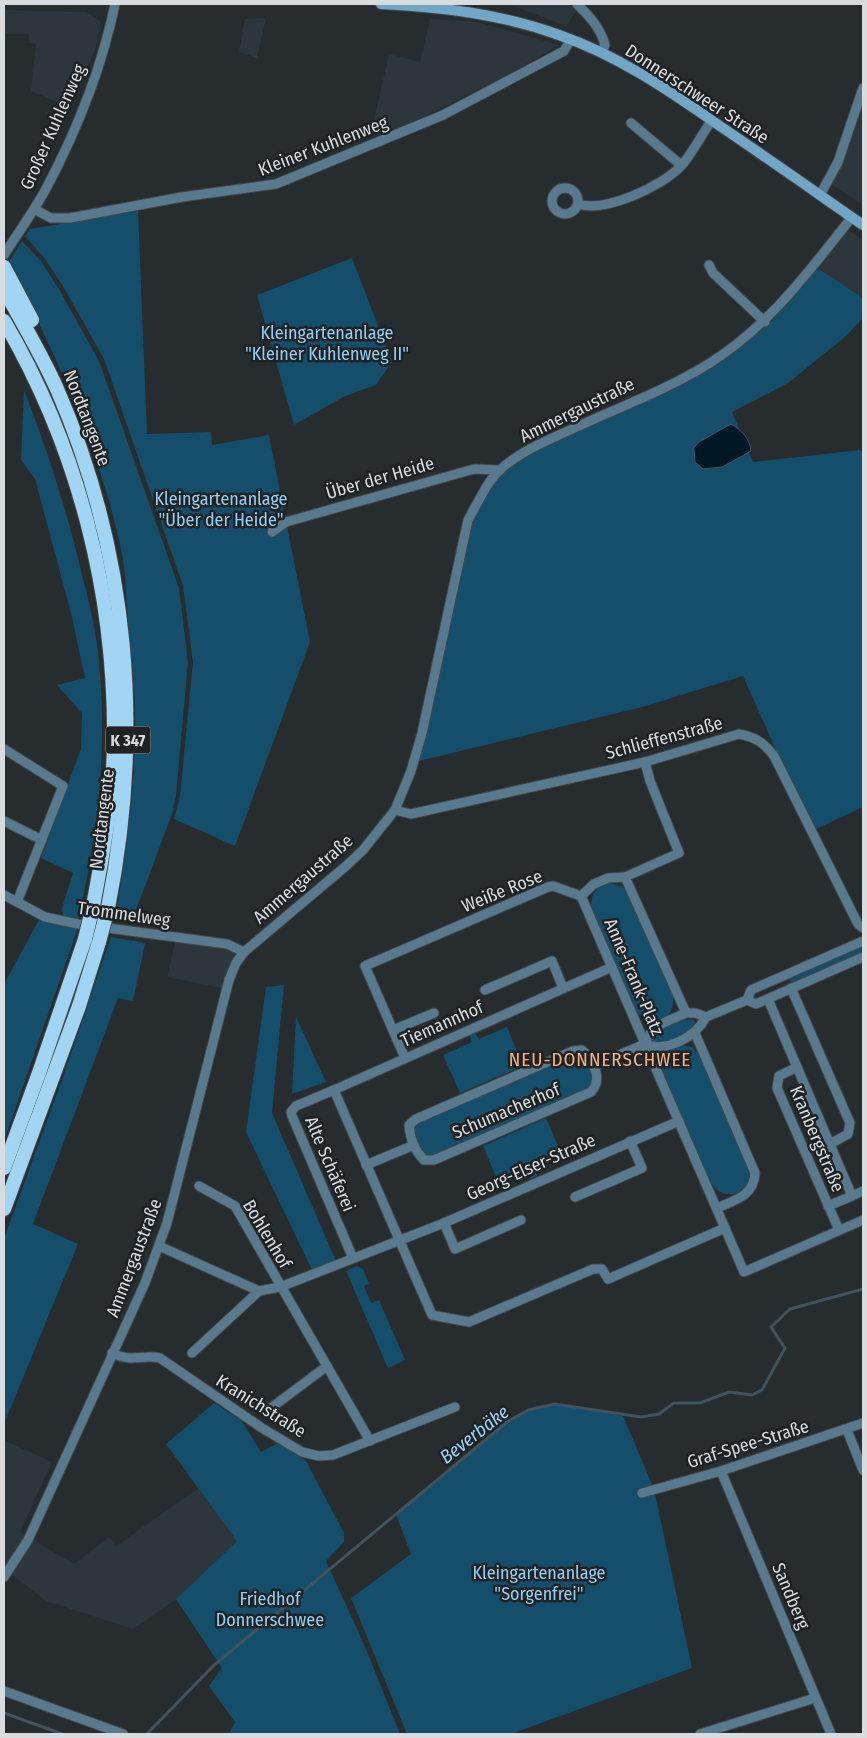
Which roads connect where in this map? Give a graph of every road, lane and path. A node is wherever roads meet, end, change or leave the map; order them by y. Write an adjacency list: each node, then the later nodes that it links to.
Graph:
1 (115, 4): 12 (street, Großer Kuhlenweg)
2 (381, 4): 4 (main road, Donnerschweer Straße)
3 (577, 4): 5 (street)
4 (571, 39): 5 (main road, Donnerschweer Straße); 12 (street, Kleiner Kuhlenweg)
5 (602, 52): 7 (main road, Donnerschweer Straße)
6 (863, 88): 10 (street)
7 (712, 120): 9 (street); 10 (main road, Donnerschweer Straße)
8 (631, 123): 9 (street)
9 (681, 165): 11 (street)
10 (820, 195): 13 (main road, Donnerschweer Straße)
11 (578, 204)
12 (34, 209): 15 (street, Großer Kuhlenweg)
13 (852, 217): 14 (main road, Donnerschweer Straße); 19 (street, Ammergaustraße)
14 (863, 224)
15 (4, 256)
16 (708, 265): 19 (street)
17 (6, 278): 65 (highway, Nordtangente / K 347, bridge)
18 (4, 321): 21 (highway, Nordtangente / K 347)
19 (765, 322): 22 (street, Ammergaustraße)
20 (4, 337): 21 (highway, K 347)
21 (23, 355): 58 (highway, Nordtangente / K 347, bridge)
22 (500, 470): 23 (street, Über der Heide); 26 (street, Ammergaustraße)
23 (272, 532)
24 (4, 749): 28 (street)
25 (644, 762): 26 (street, Schlieffenstraße); 29 (street); 33 (street, Schlieffenstraße)
26 (395, 810): 35 (street, Ammergaustraße)
27 (4, 821): 28 (street)
28 (42, 840): 32 (street)
29 (625, 877): 31 (street); 44 (street, Anne-Frank-Platz)
30 (4, 895): 32 (street, Trommelweg)
31 (581, 896): 37 (street, Anne-Frank-Platz); 46 (street, Weiße Rose)
32 (17, 902): 35 (street, Trommelweg)
33 (863, 928)
34 (863, 940): 42 (street)
35 (244, 952): 72 (street, Ammergaustraße)
36 (863, 957): 39 (street)
37 (612, 967): 38 (street, Tiemannhof); 48 (street, Anne-Frank-Platz)
38 (564, 988): 40 (street, Tiemannhof); 49 (street, Tiemannhof)
39 (791, 988): 41 (street); 55 (street, Kranbergstraße)
40 (485, 990)
41 (768, 998): 42 (street); 51 (street, Kranbergstraße)
42 (747, 1000): 45 (street)
43 (434, 1013): 46 (street, Tiemannhof)
44 (686, 1014): 45 (street); 48 (street)
45 (706, 1017): 47 (street)
46 (394, 1030): 49 (street, Weiße Rose)
47 (695, 1033): 48 (street); 64 (street)
48 (645, 1044): 50 (street); 53 (street, Anne-Frank-Platz)
49 (405, 1058): 52 (street, Tiemannhof)
50 (593, 1066): 56 (street, Schumacherhof); 56 (street, Schumacherhof)
51 (797, 1067): 55 (street, Kranbergstraße); 63 (street, Kranbergstraße)
52 (334, 1090): 57 (street, Alte Schäferei); 73 (street, Alte Schäferei)
53 (679, 1120): 54 (street, Georg-Elser-Straße); 64 (street, Anne-Frank-Platz)
54 (630, 1141): 62 (street); 68 (street, Georg-Elser-Straße)
55 (830, 1144): 61 (street, Kranbergstraße)
56 (414, 1145): 57 (street)
57 (366, 1165): 71 (street, Alte Schäferei)
58 (4, 1168)
59 (199, 1186): 74 (street, Bohlenhof)
60 (863, 1191): 61 (street, Kranbergstraße)
61 (852, 1196): 63 (street, Kranbergstraße)
62 (575, 1197)
63 (828, 1206): 70 (street, Kranbergstraße)
64 (716, 1208): 69 (street, Anne-Frank-Platz)
65 (4, 1209)
66 (521, 1220): 68 (street)
67 (863, 1220): 70 (street)
68 (444, 1223): 71 (street, Georg-Elser-Straße)
69 (725, 1228): 70 (street, Anne-Frank-Platz); 71 (street, Alte Schäferei)
70 (839, 1230)
71 (399, 1240): 73 (street, Georg-Elser-Straße)
72 (159, 1246): 75 (street); 76 (street, Ammergaustraße)
73 (353, 1258): 74 (street, Georg-Elser-Straße)
74 (280, 1287): 75 (street, Georg-Elser-Straße); 78 (street, Bohlenhof)
75 (259, 1291): 77 (street)
76 (112, 1353): 83 (street, Kranichstraße); 87 (street, Ammergaustraße)
77 (192, 1353)
78 (327, 1366): 80 (street); 83 (street, Bohlenhof)
79 (455, 1407): 83 (street, Kranichstraße)
80 (271, 1408)
81 (863, 1424): 82 (street, Graf-Spee-Straße)
82 (847, 1430): 84 (street); 85 (street, Graf-Spee-Straße)
83 (370, 1441)
84 (863, 1470)
85 (720, 1471): 86 (street, Graf-Spee-Straße); 89 (street, Sandberg)
86 (642, 1493)
87 (4, 1577)
88 (4, 1690): 90 (street)
89 (815, 1698): 91 (street); 92 (street, Sandberg)
90 (123, 1734)
91 (700, 1734)
92 (831, 1734)

